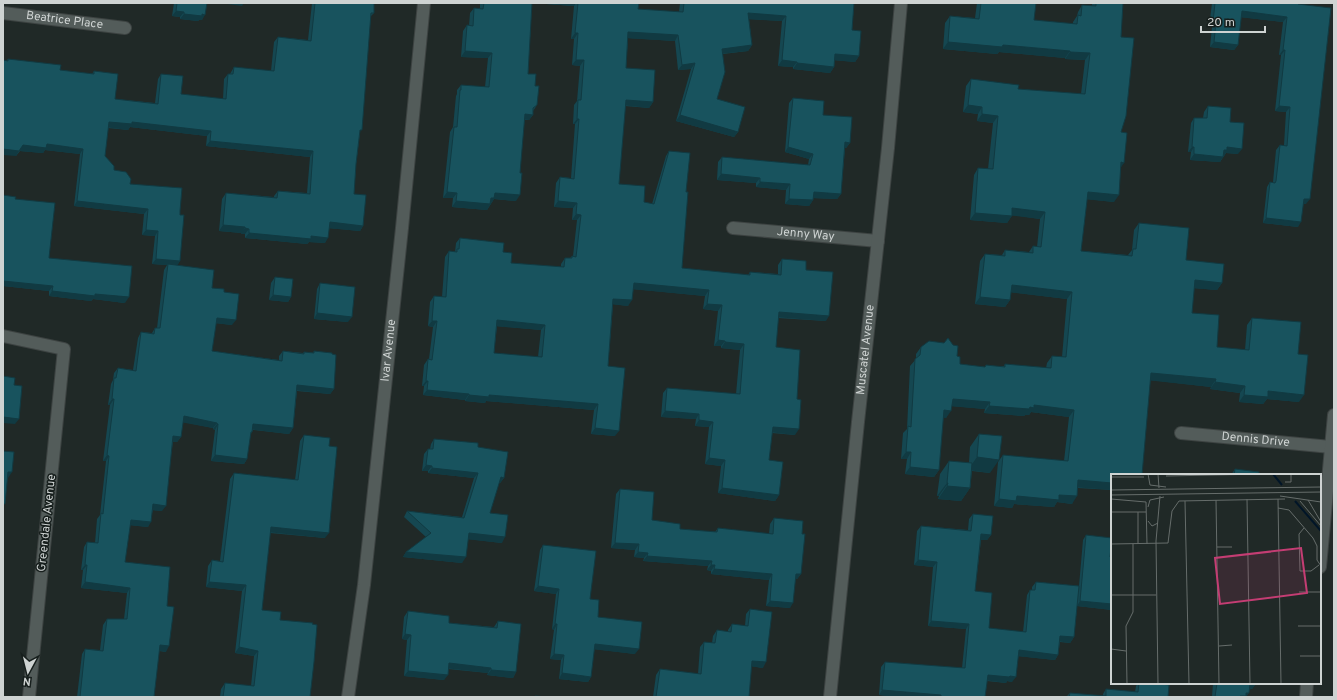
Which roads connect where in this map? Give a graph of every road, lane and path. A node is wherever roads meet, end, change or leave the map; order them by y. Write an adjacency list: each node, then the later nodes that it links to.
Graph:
1 (424, 3): 14 (street, Ivar Avenue)
2 (901, 3): 6 (street, Muscatel Avenue)
3 (3, 13): 4 (street, Beatrice Place)
4 (125, 28)
5 (733, 228): 6 (street, Jenny Way)
6 (878, 241): 15 (street, Muscatel Avenue)
7 (3, 336): 13 (street, Greendale Avenue)
8 (1334, 415): 10 (street)
9 (1181, 433): 10 (street, Dennis Drive)
10 (1331, 447): 11 (street)
11 (1321, 556)
12 (1307, 684): 16 (street)
13 (29, 697)
14 (348, 697)
15 (830, 697)
16 (1306, 697)

